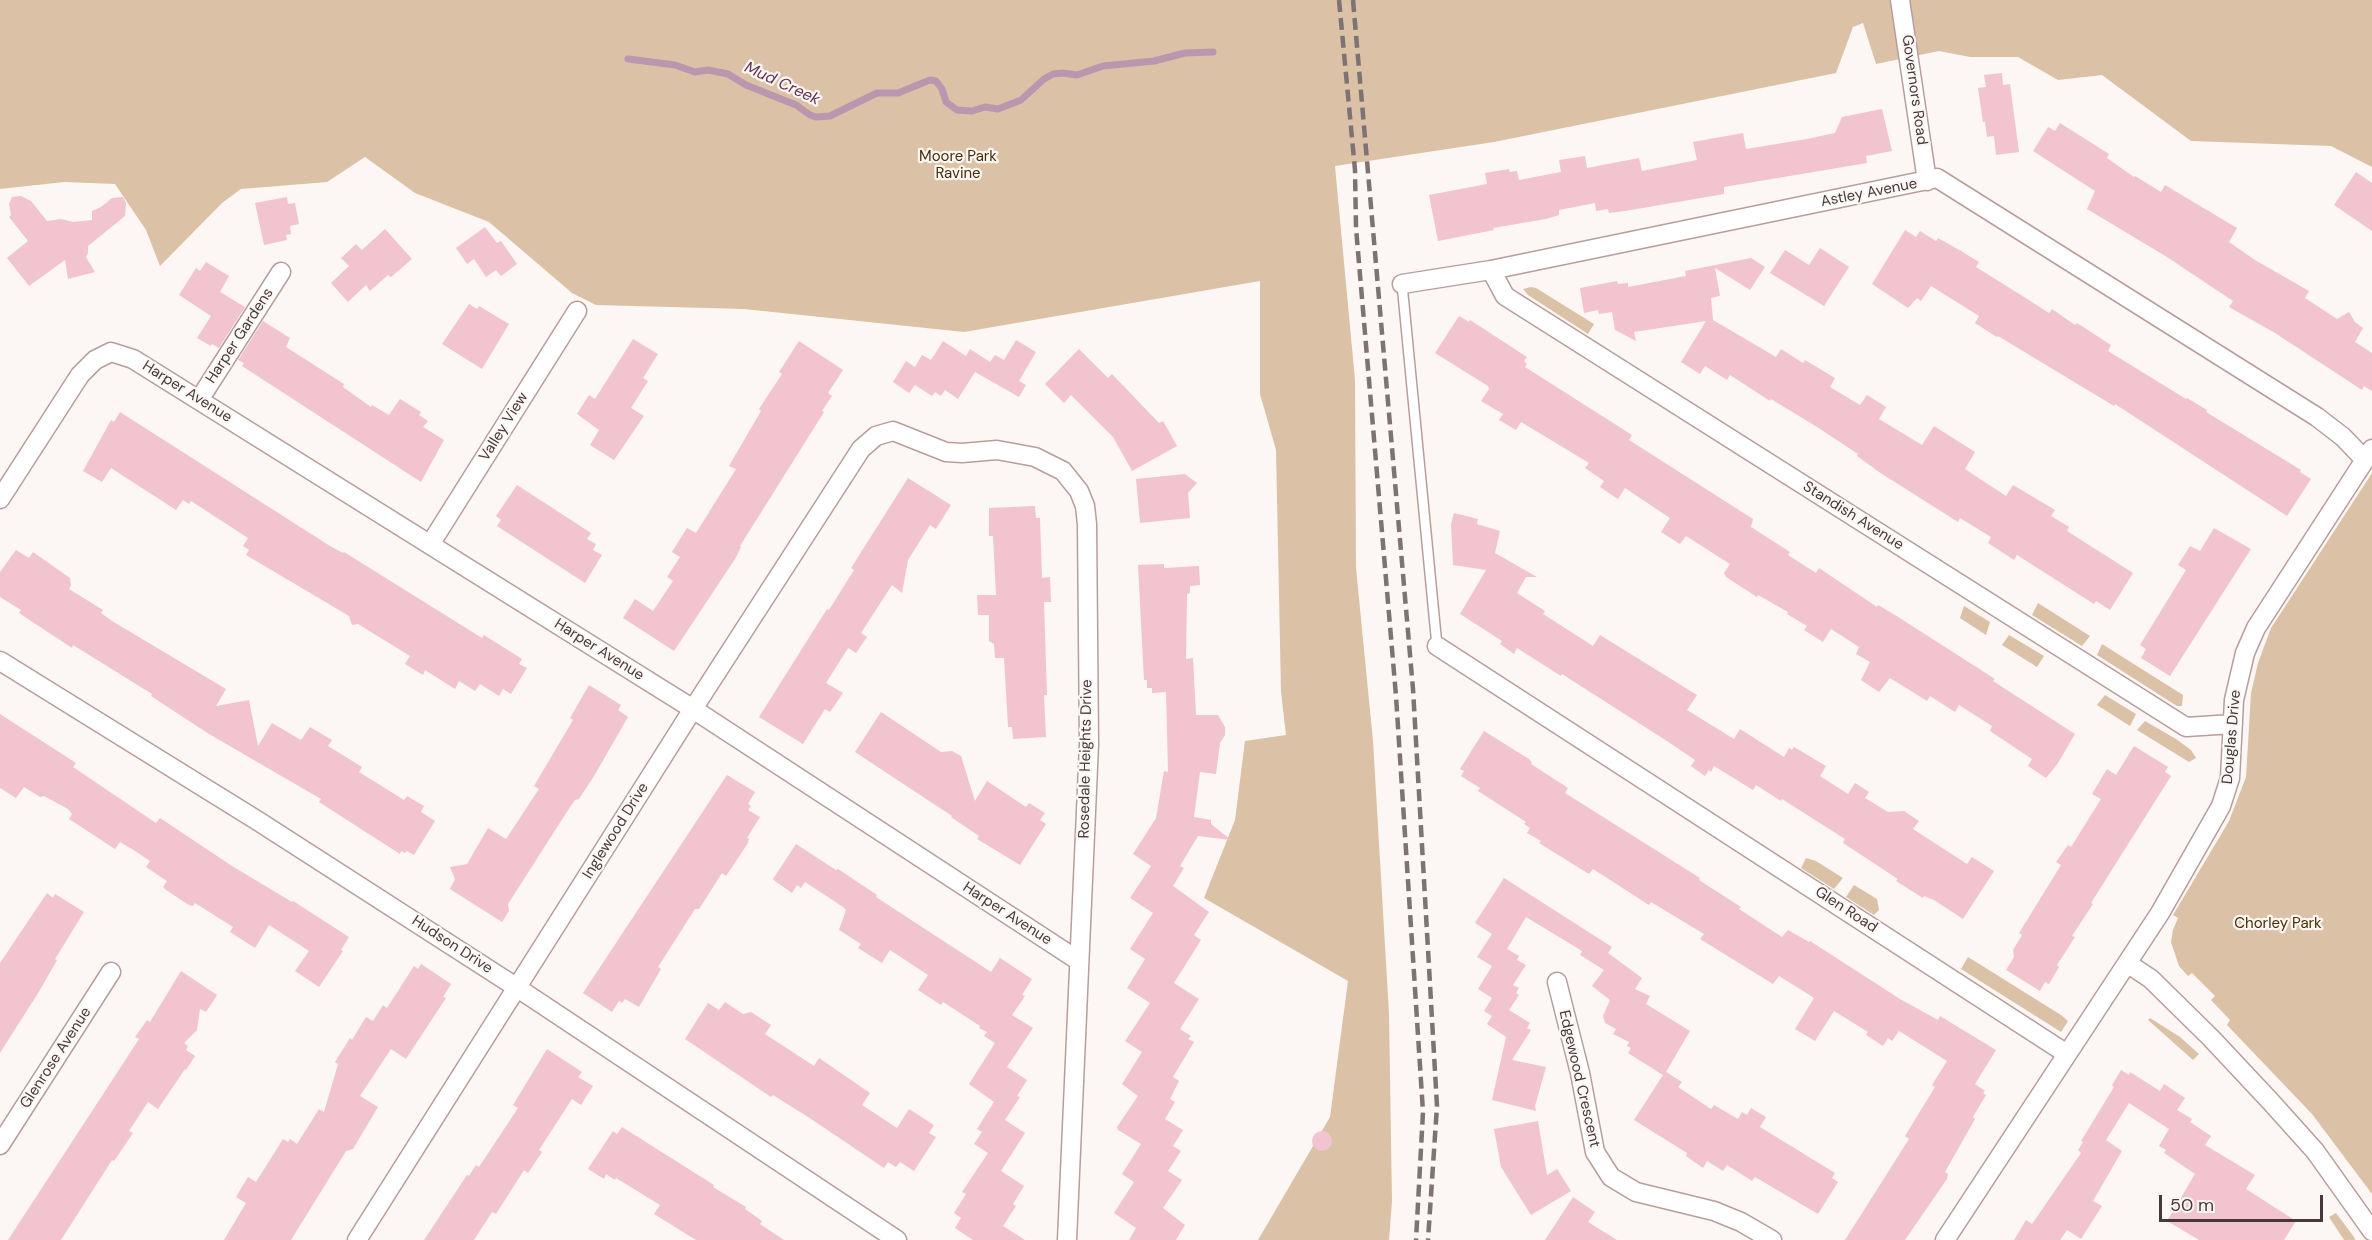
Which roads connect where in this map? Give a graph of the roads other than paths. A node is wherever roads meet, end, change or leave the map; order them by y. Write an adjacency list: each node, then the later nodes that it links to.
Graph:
1 (1900, 0): 2 (street, Governors Road)
2 (1927, 181): 3 (street, Astley Avenue); 9 (street, Astley Avenue)
3 (1491, 270): 5 (street, Astley Avenue); 15 (street, Standish Avenue)
4 (281, 272): 7 (street, Harper Gardens)
5 (1402, 285): 12 (lane)
6 (577, 311): 11 (street, Valley View)
7 (199, 400): 10 (street, Harper Avenue); 11 (street, Harper Avenue)
8 (885, 432): 14 (street, Inglewood Drive); 16 (street, Rosedale Heights Drive)
9 (2368, 455): 15 (street, Douglas Drive)
10 (0, 499)
11 (431, 543): 14 (street, Harper Avenue)
12 (1437, 646): 21 (street, Glen Road)
13 (0, 661): 20 (street, Hudson Drive)
14 (693, 709): 16 (street, Harper Avenue); 20 (street, Inglewood Drive)
15 (2233, 724): 17 (street, Douglas Drive)
16 (1079, 961): 26 (street, Rosedale Heights Drive)
17 (2127, 963): 21 (street, Douglas Drive); 23 (street)
18 (111, 972): 22 (street, Glenrose Avenue)
19 (1557, 982): 27 (street, Edgewood Crescent)
20 (516, 987): 24 (street, Inglewood Drive); 25 (street, Hudson Drive)
21 (2067, 1054): 28 (street)
22 (0, 1145)
23 (2372, 1231)
24 (357, 1240)
25 (897, 1240)
26 (1067, 1240)
27 (1772, 1240)
28 (1945, 1240)

